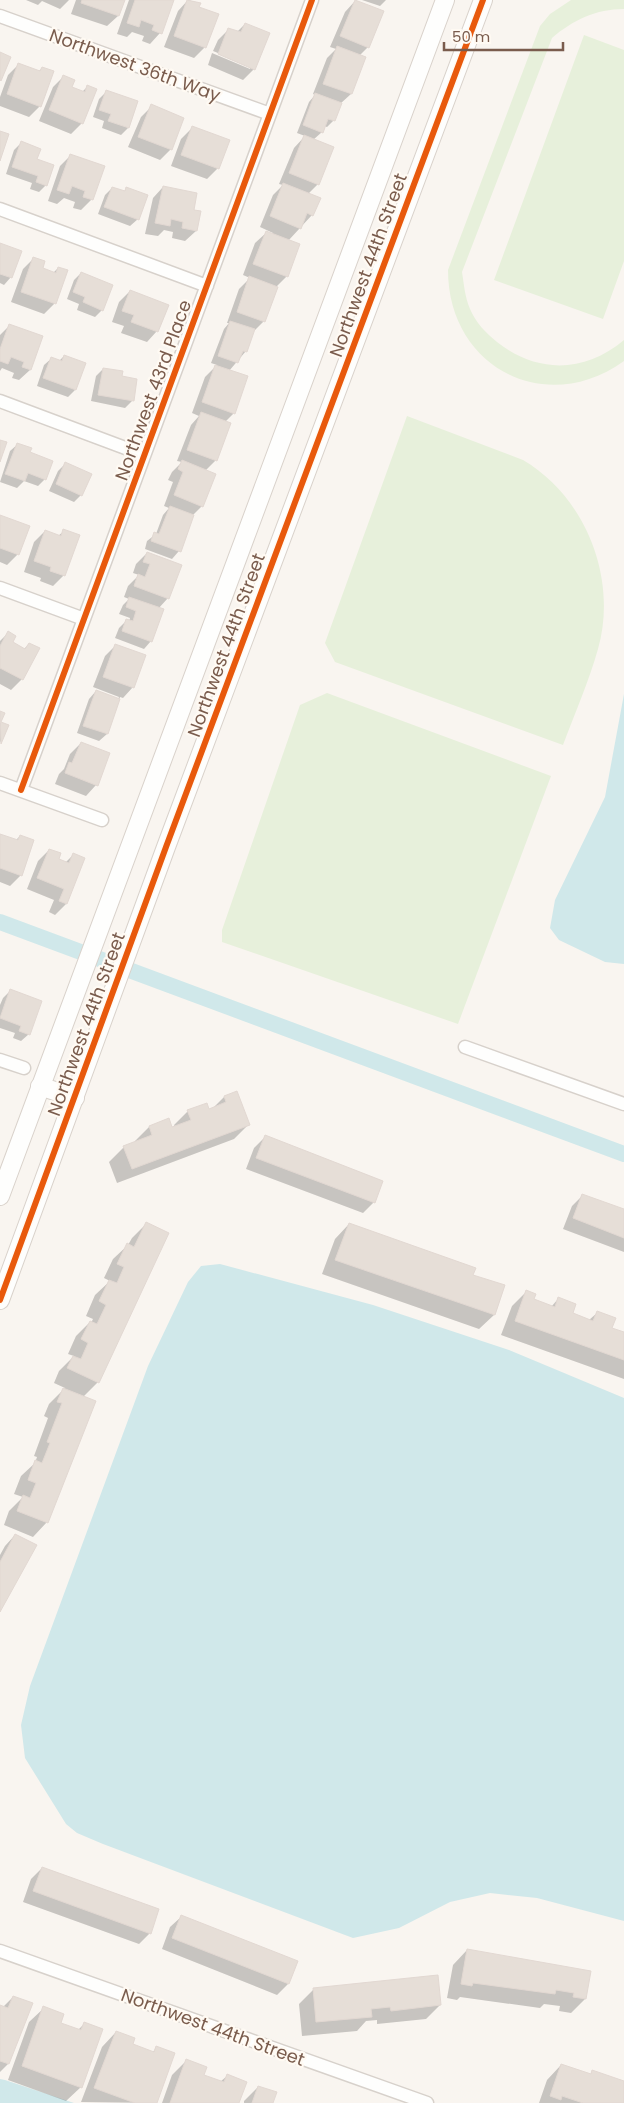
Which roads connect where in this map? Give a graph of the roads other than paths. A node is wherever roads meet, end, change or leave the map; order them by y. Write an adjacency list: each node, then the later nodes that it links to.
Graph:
1 (312, 0): 5 (street, Northwest 43rd Place)
2 (445, 0): 18 (street, Northwest 44th Street)
3 (482, 0): 19 (street, Northwest 44th Street)
4 (0, 16): 5 (street, Northwest 36th Way)
5 (270, 114): 7 (street, Northwest 43rd Place)
6 (0, 209): 7 (street)
7 (207, 286): 9 (street, Northwest 43rd Place)
8 (0, 401): 9 (street)
9 (144, 455): 11 (street, Northwest 43rd Place)
10 (0, 588): 11 (street)
11 (84, 619): 13 (street, Northwest 43rd Place)
12 (0, 782): 13 (street)
13 (21, 790): 14 (street)
14 (102, 820)
15 (465, 1047): 20 (street)
16 (0, 1060): 17 (street)
17 (24, 1068)
18 (40, 1086): 19 (street); 21 (street, Northwest 44th Street)
19 (75, 1098): 22 (street, Northwest 44th Street)
20 (624, 1104)
21 (0, 1196)
22 (0, 1300)
23 (0, 1951): 24 (street, Northwest 44th Street)
24 (427, 2103)

